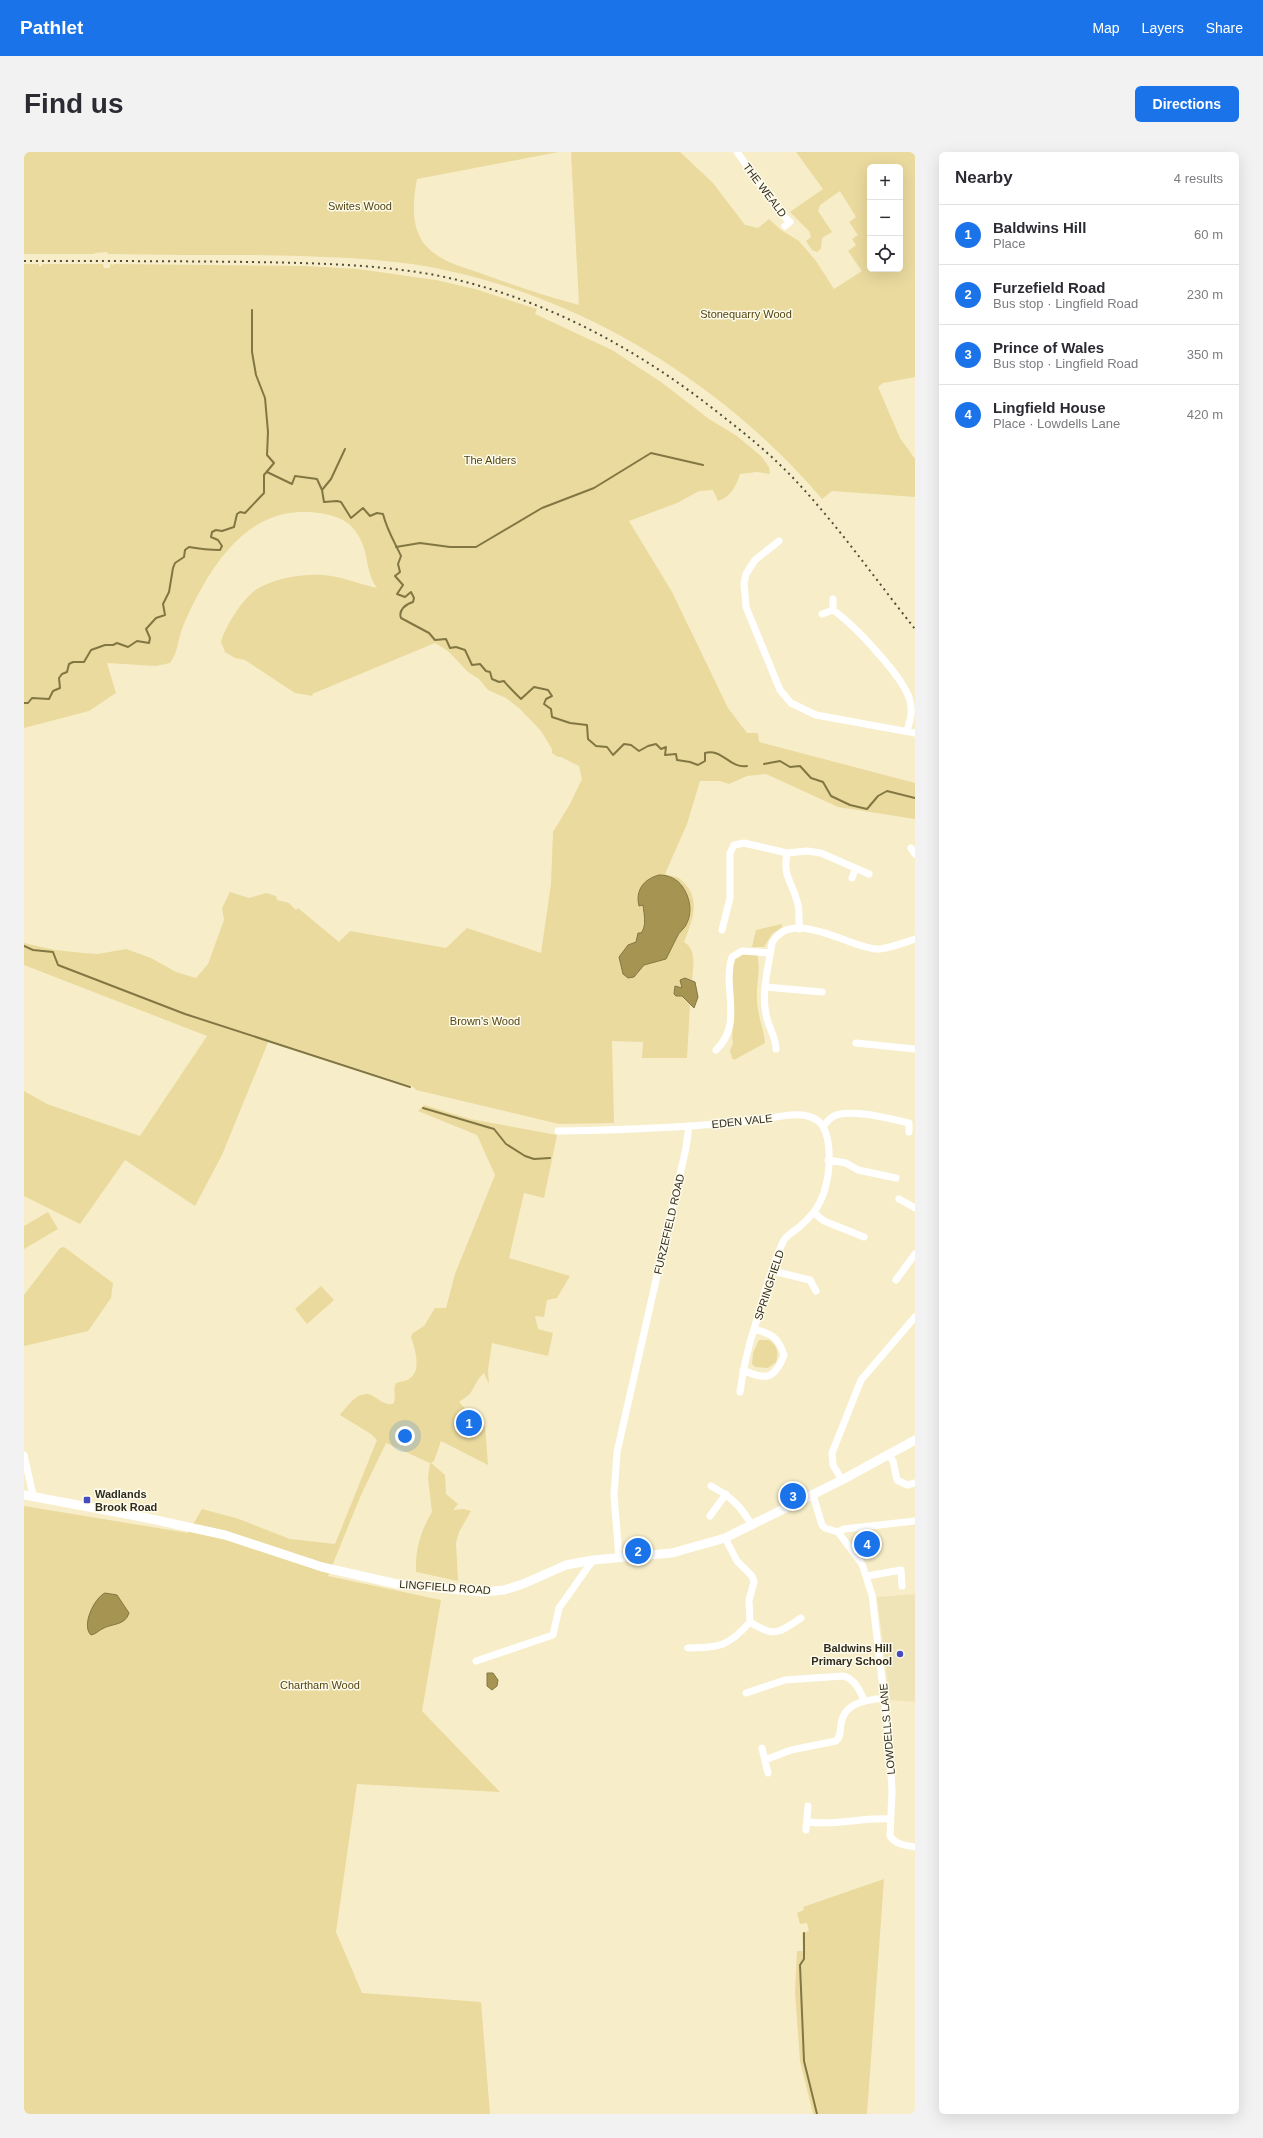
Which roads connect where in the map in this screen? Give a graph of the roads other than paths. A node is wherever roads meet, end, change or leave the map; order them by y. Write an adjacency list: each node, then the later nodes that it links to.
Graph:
1 (737, 152): 2 (street, THE WEALD)
2 (785, 226)
3 (779, 551): 7 (street)
4 (833, 599): 5 (street)
5 (833, 610): 6 (street); 7 (street)
6 (822, 614)
7 (907, 731): 8 (street)
8 (915, 734)
9 (787, 853): 10 (street); 13 (street); 14 (street)
10 (856, 868): 11 (street); 12 (street)
11 (869, 874)
12 (852, 878)
13 (799, 929): 15 (street); 16 (street)
14 (722, 930)
15 (915, 939)
16 (770, 953): 17 (street); 22 (street)
17 (766, 987): 18 (street); 20 (street)
18 (822, 992)
19 (856, 1043): 21 (street)
20 (776, 1049)
21 (915, 1049)
22 (716, 1050)
23 (689, 1126): 24 (street, EDEN VALE); 25 (street, EDEN VALE); 55 (street, FURZEFIELD ROAD)
24 (823, 1126): 26 (street); 27 (street, SPRINGFIELD)
25 (558, 1131)
26 (909, 1132)
27 (828, 1160): 28 (street); 31 (street, SPRINGFIELD)
28 (896, 1178)
29 (899, 1199): 30 (street)
30 (915, 1208)
31 (814, 1213): 32 (street); 34 (street, SPRINGFIELD)
32 (864, 1237)
33 (915, 1254): 35 (street)
34 (773, 1271): 36 (street); 38 (street, SPRINGFIELD)
35 (896, 1280)
36 (816, 1291)
37 (915, 1317): 44 (street)
38 (754, 1329): 39 (street, SPRINGFIELD); 39 (street, SPRINGFIELD)
39 (743, 1370): 40 (street, SPRINGFIELD)
40 (740, 1392)
41 (915, 1440): 43 (street, LINGFIELD ROAD)
42 (24, 1455): 48 (street)
43 (889, 1455): 44 (street, LINGFIELD ROAD); 45 (street)
44 (842, 1480): 49 (street, LINGFIELD ROAD)
45 (915, 1483)
46 (711, 1486): 47 (street)
47 (726, 1494): 50 (street); 52 (street)
48 (28, 1495): 56 (street, LINGFIELD ROAD)
49 (813, 1495): 52 (street, LINGFIELD ROAD); 53 (street, LOWDELLS LANE)
50 (710, 1516)
51 (915, 1522): 53 (street)
52 (752, 1526): 54 (street, LINGFIELD ROAD)
53 (838, 1532): 57 (street, LOWDELLS LANE)
54 (725, 1538): 55 (street, LINGFIELD ROAD); 60 (street)
55 (619, 1558): 56 (street, LINGFIELD ROAD)
56 (594, 1560): 62 (street)
57 (867, 1576): 58 (street); 64 (street, LOWDELLS LANE)
58 (902, 1586)
59 (801, 1618): 60 (street)
60 (750, 1622): 61 (street)
61 (688, 1648)
62 (476, 1661)
63 (746, 1693): 65 (street)
64 (884, 1698): 65 (street); 70 (street, LOWDELLS LANE)
65 (864, 1700): 67 (street)
66 (762, 1748): 67 (street)
67 (765, 1760): 68 (street)
68 (768, 1773)
69 (808, 1806): 71 (street)
70 (890, 1820): 71 (street); 73 (street, LOWDELLS LANE)
71 (808, 1822): 72 (street)
72 (806, 1830)
73 (915, 1847)

